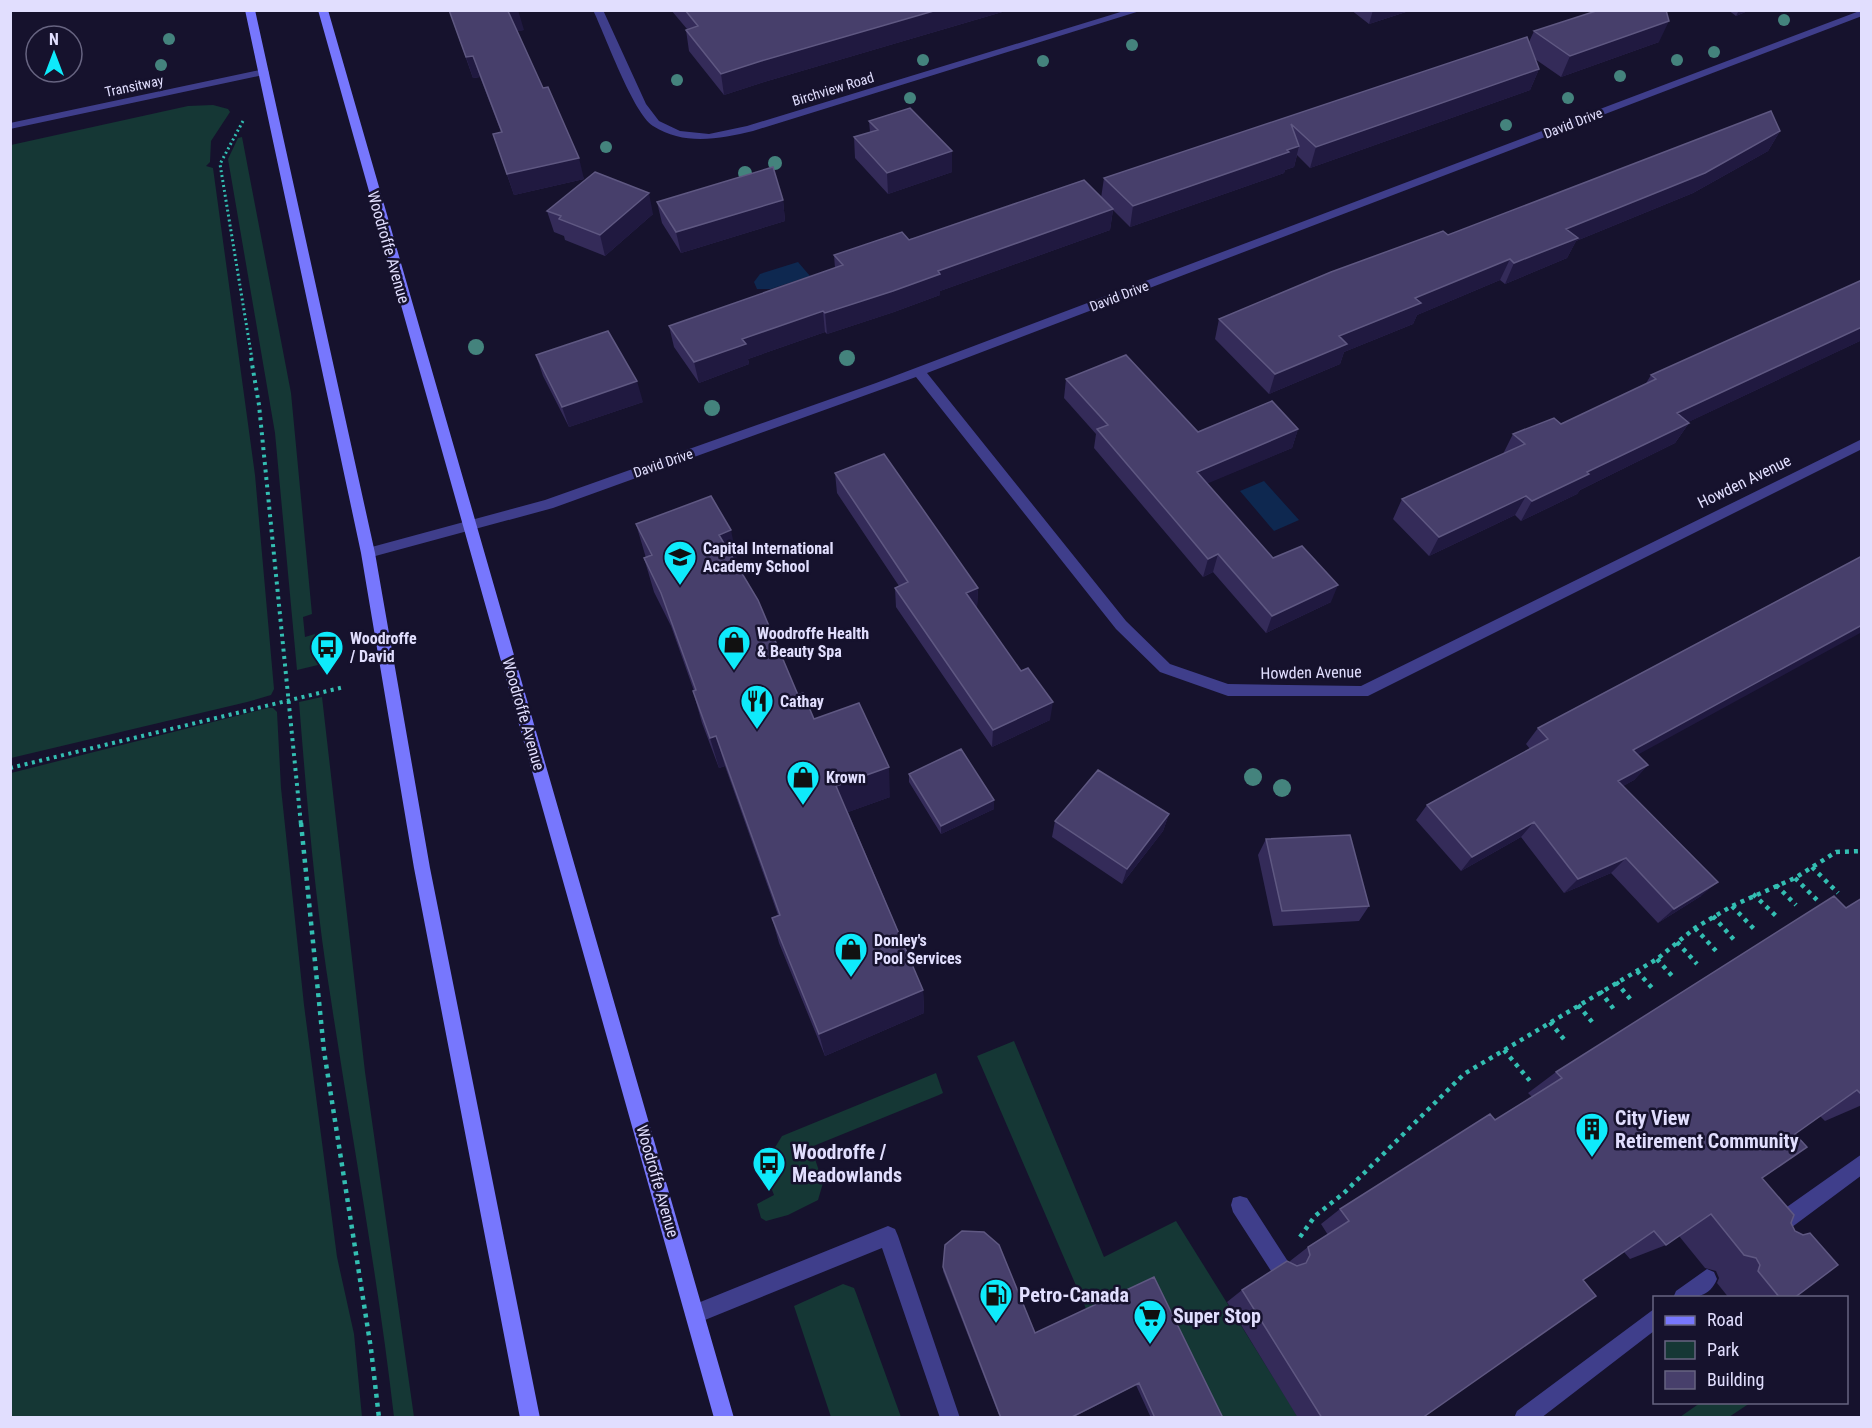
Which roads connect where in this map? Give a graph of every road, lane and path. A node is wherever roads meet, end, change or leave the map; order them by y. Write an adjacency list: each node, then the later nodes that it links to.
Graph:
1 (250, 10): 6 (main road)
2 (323, 10): 11 (main road, Woodroffe Avenue)
3 (598, 10): 4 (street, Birchview Road)
4 (1139, 10)
5 (1862, 13): 9 (street, David Drive)
6 (264, 72): 8 (street, Transitway); 12 (main road)
7 (244, 121): 14 (path)
8 (10, 126)
9 (919, 372): 10 (street, Howden Avenue); 11 (street, David Drive)
10 (1862, 443)
11 (470, 525): 12 (street, David Drive); 53 (main road, Woodroffe Avenue)
12 (368, 553): 56 (main road)
13 (344, 687): 14 (path)
14 (290, 698): 15 (path); 55 (path)
15 (10, 768)
16 (1862, 851): 17 (path)
17 (1812, 867): 18 (path); 20 (path)
18 (1795, 878): 19 (path); 22 (path)
19 (1776, 885): 21 (path); 23 (path)
20 (1838, 892)
21 (1753, 894): 24 (path); 26 (path)
22 (1820, 903)
23 (1796, 905)
24 (1732, 906): 25 (path); 28 (path)
25 (1713, 916): 27 (path); 30 (path)
26 (1776, 916)
27 (1695, 928): 29 (path); 31 (path)
28 (1755, 930)
29 (1677, 942): 32 (path); 33 (path)
30 (1736, 942)
31 (1717, 952)
32 (1657, 959): 34 (path); 35 (path)
33 (1697, 964)
34 (1637, 971): 36 (path); 37 (path)
35 (1674, 978)
36 (1616, 982): 38 (path); 39 (path)
37 (1654, 990)
38 (1600, 991): 40 (path); 41 (path)
39 (1632, 1000)
40 (1578, 1005): 42 (path); 43 (path)
41 (1616, 1011)
42 (1550, 1022): 44 (path); 45 (path)
43 (1593, 1023)
44 (1567, 1043)
45 (1504, 1050): 46 (path); 50 (path)
46 (1530, 1081)
47 (1862, 1163): 49 (street)
48 (1240, 1204): 50 (street)
49 (1762, 1237)
50 (1276, 1262)
51 (1707, 1279): 52 (street)
52 (1686, 1296)
53 (695, 1314): 57 (main road, Woodroffe Avenue); 58 (street)
54 (1653, 1320): 59 (street)
55 (379, 1418)
56 (530, 1418)
57 (724, 1418)
58 (950, 1418)
59 (1524, 1418)

